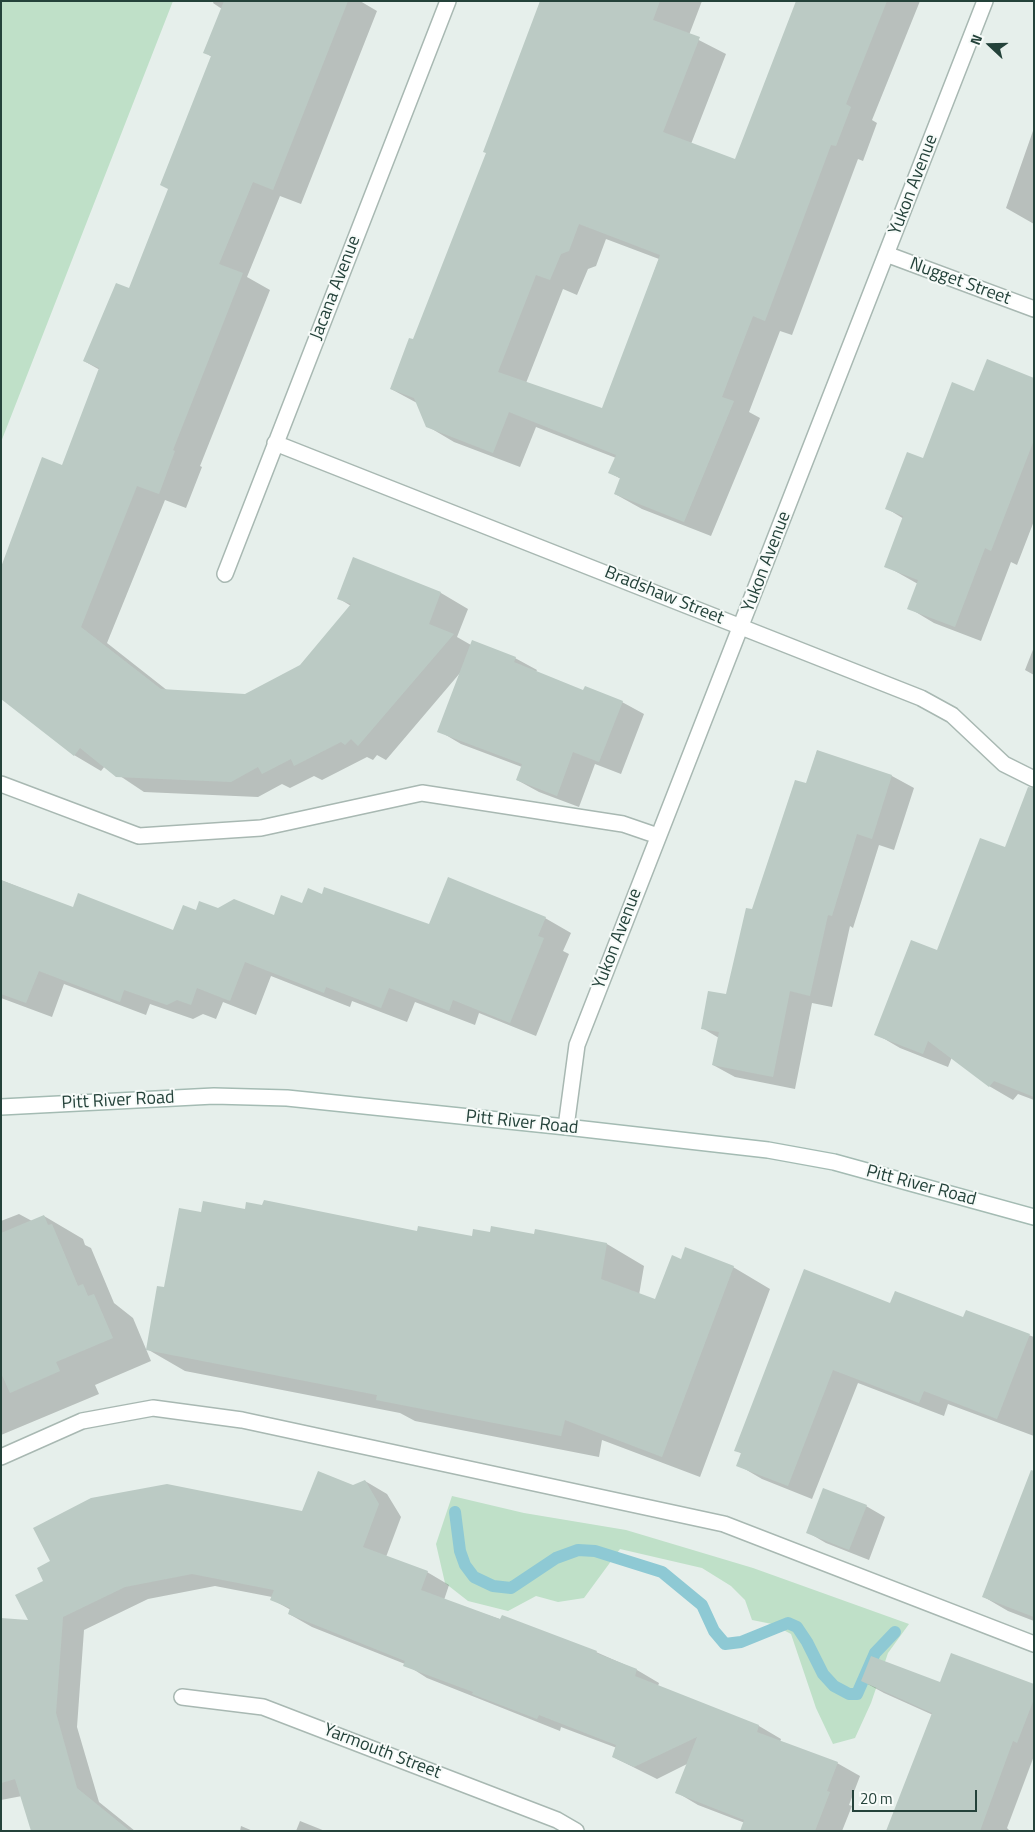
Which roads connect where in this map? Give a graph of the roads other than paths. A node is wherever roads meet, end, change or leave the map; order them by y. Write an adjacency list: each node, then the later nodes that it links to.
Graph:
1 (448, 1): 5 (street, Jacana Avenue)
2 (985, 1): 3 (street, Yukon Avenue)
3 (886, 254): 4 (street, Nugget Street); 7 (street, Yukon Avenue)
4 (1034, 308)
5 (275, 443): 6 (street, Jacana Avenue); 7 (street, Bradshaw Street)
6 (225, 574)
7 (742, 627): 8 (street, Bradshaw Street); 10 (street, Yukon Avenue)
8 (1034, 779)
9 (1, 784): 10 (street)
10 (658, 836): 12 (street, Yukon Avenue)
11 (1, 1107): 12 (street, Pitt River Road)
12 (566, 1127): 13 (street, Pitt River Road)
13 (1034, 1216)
14 (1, 1457): 15 (street)
15 (1034, 1644)
16 (182, 1697): 17 (street, Yarmouth Street)
17 (576, 1831)

